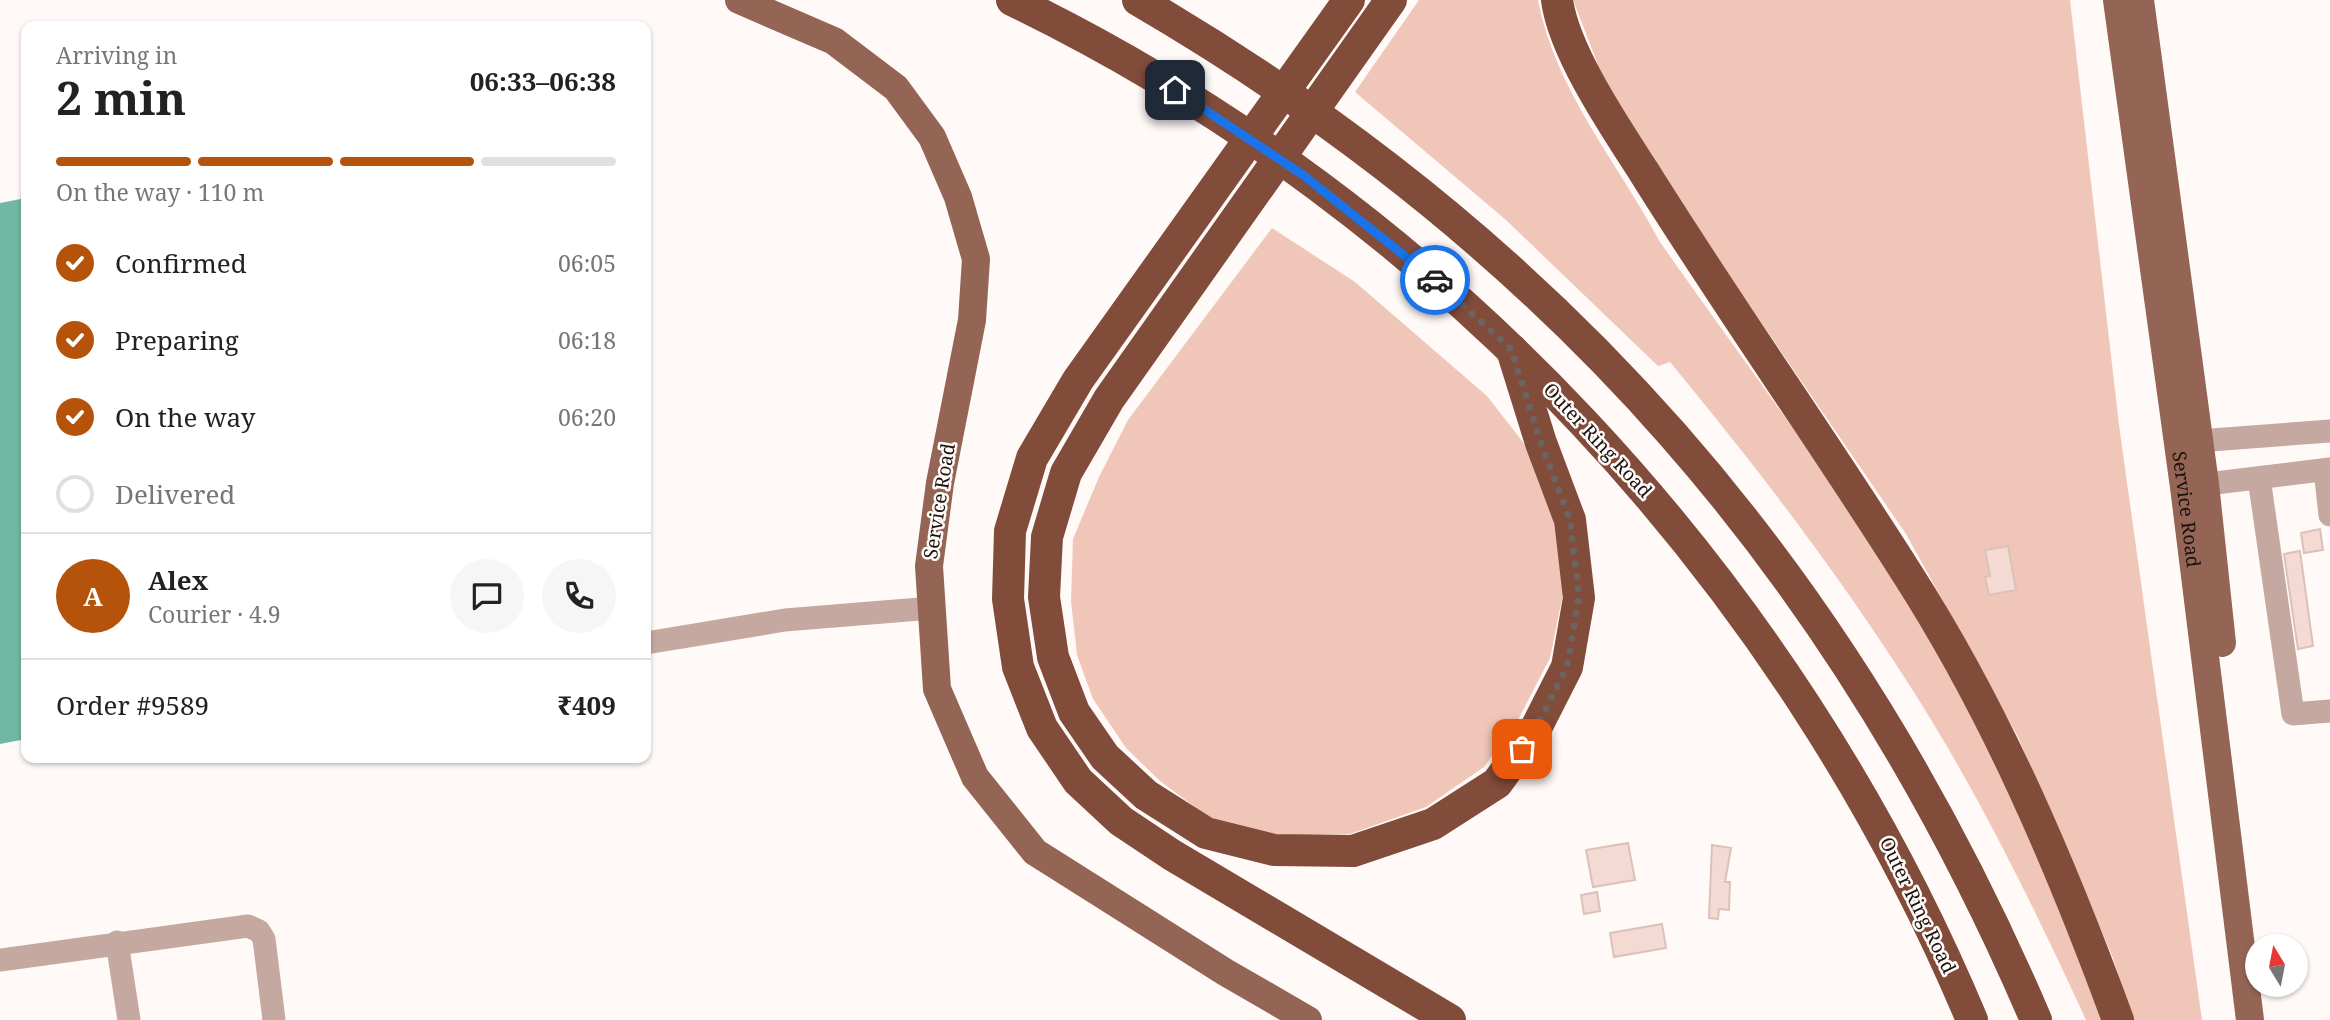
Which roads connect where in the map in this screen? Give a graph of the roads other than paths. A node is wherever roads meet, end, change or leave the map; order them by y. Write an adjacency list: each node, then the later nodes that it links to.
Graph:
1 (739, 0): 16 (main road, Service Road)
2 (1012, 0): 9 (highway, Outer Ring Road)
3 (1138, 0): 29 (highway)
4 (1349, 0): 27 (highway)
5 (1391, 0): 9 (highway)
6 (1557, 0): 30 (highway)
7 (2117, 0): 11 (main road, Service Road)
8 (2140, 0): 11 (main road, Service Road)
9 (1511, 349): 28 (highway, Outer Ring Road)
10 (2330, 431): 11 (street)
11 (2188, 442): 14 (main road, Service Road)
12 (2327, 469): 13 (street); 15 (street)
13 (2259, 478): 14 (street); 18 (street)
14 (2194, 486): 19 (main road, Service Road)
15 (2330, 515)
16 (932, 608): 17 (street); 26 (main road, Service Road)
17 (651, 642)
18 (2330, 711)
19 (2224, 744): 20 (main road, Service Road); 31 (main road, Service Road)
20 (2258, 934)
21 (117, 942): 22 (street); 24 (street); 25 (street)
22 (0, 960)
23 (2267, 998): 32 (main road)
24 (129, 1020)
25 (274, 1020)
26 (1308, 1020)
27 (1450, 1020)
28 (1972, 1020)
29 (2036, 1020)
30 (2118, 1020)
31 (2250, 1020)
32 (2270, 1020)

